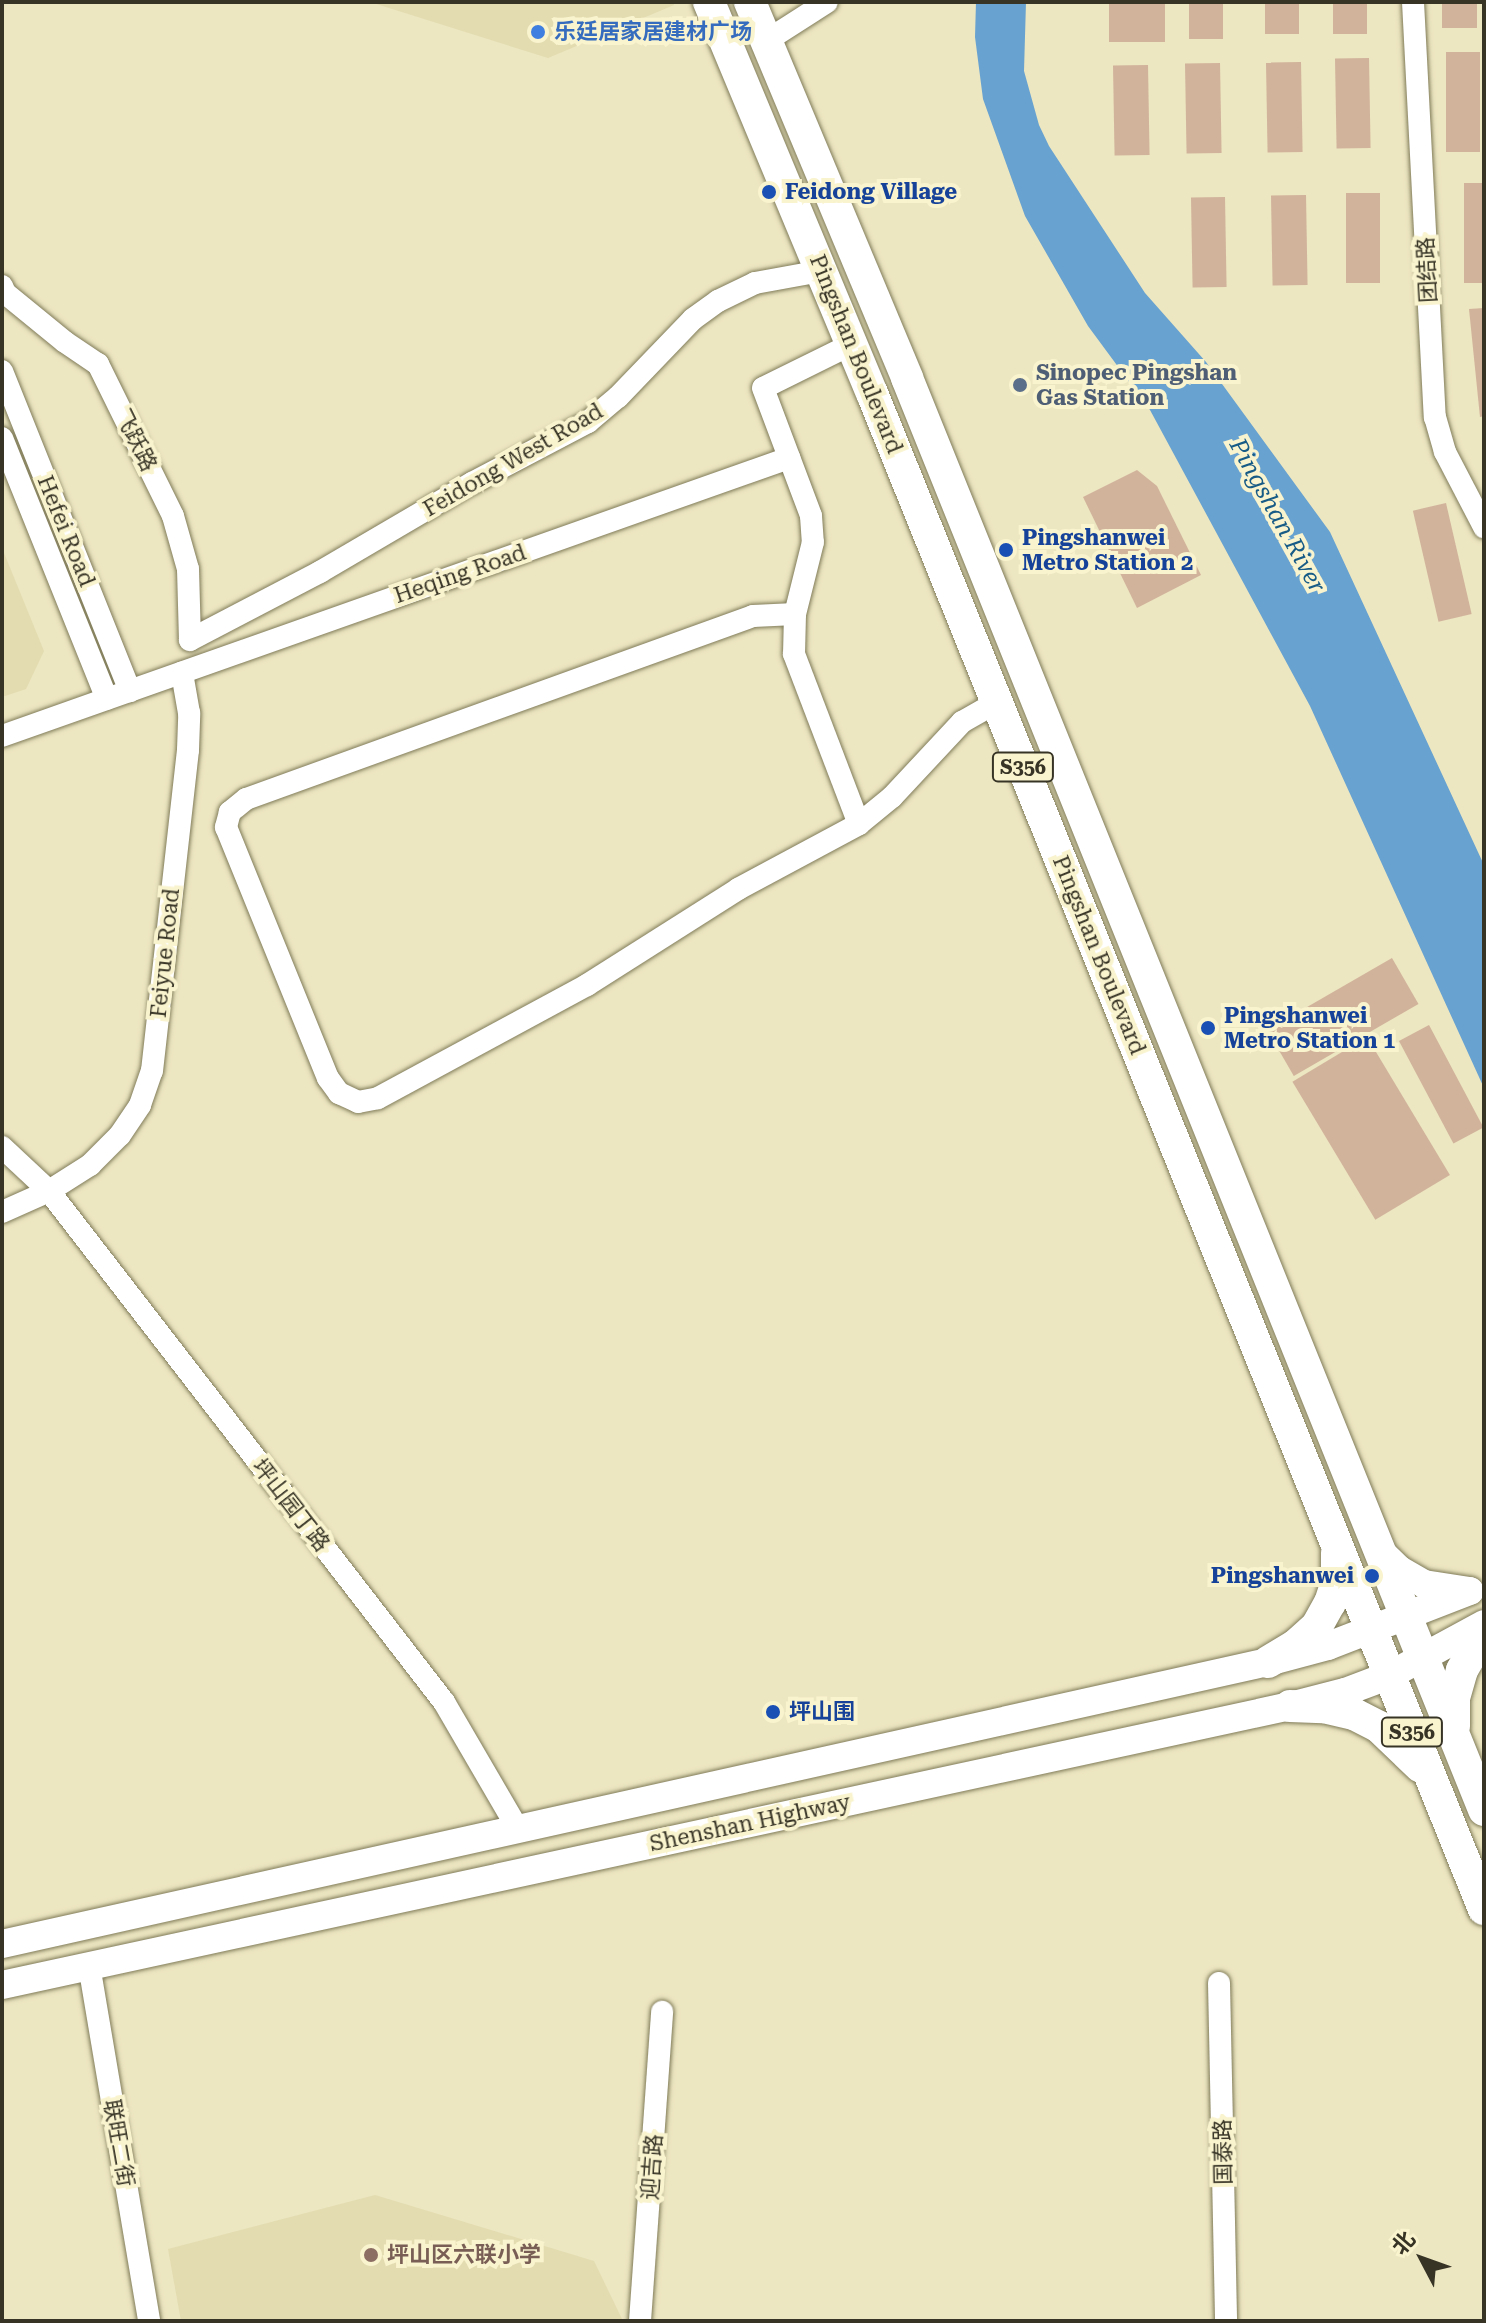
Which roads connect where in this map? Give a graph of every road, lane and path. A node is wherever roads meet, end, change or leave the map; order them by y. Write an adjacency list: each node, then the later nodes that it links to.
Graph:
1 (709, 2): 6 (highway, Pingshan Boulevard / S356)
2 (750, 2): 5 (highway, Pingshan Boulevard)
3 (827, 2): 5 (street)
4 (1413, 2): 12 (street, 团结路)
5 (766, 41): 25 (highway, Pingshan Boulevard / S356)
6 (821, 271): 8 (highway, Pingshan Boulevard / S356); 14 (street, Feidong West Road)
7 (2, 286): 14 (street, 飞跃路)
8 (852, 344): 11 (street); 18 (highway, Pingshan Boulevard / S356)
9 (2, 371): 16 (street, Hefei Road)
10 (2, 438): 17 (street, Hefei Road)
11 (789, 458): 13 (street); 15 (street, Heqing Road)
12 (1484, 527)
13 (795, 614): 20 (street); 20 (street)
14 (190, 640)
15 (182, 673): 16 (street, Heqing Road); 22 (street, Feiyue Road)
16 (130, 691): 17 (street, Heqing Road)
17 (107, 699): 19 (street, Heqing Road)
18 (997, 702): 20 (street); 24 (highway, Pingshan Boulevard / S356)
19 (2, 736)
20 (859, 824)
21 (2, 1147): 22 (street, 坪山园丁路)
22 (49, 1191): 23 (street, Feiyue Road); 38 (street, 坪山园丁路)
23 (2, 1212)
24 (1333, 1534): 29 (highway, Pingshan Boulevard / S356); 32 (highway)
25 (1380, 1551): 26 (main road); 27 (highway, S356)
26 (1477, 1589): 27 (main road, Shenshan Highway)
27 (1406, 1617): 29 (main road, Shenshan Highway); 31 (highway, S356)
28 (1484, 1624): 31 (main road, Shenshan Highway)
29 (1372, 1631): 32 (main road, Shenshan Highway); 33 (highway, Pingshan Boulevard / S356)
30 (1484, 1632): 35 (highway)
31 (1423, 1657): 33 (main road, Shenshan Highway); 35 (highway, S356)
32 (1268, 1662): 38 (main road, Shenshan Highway)
33 (1390, 1675): 34 (main road, Shenshan Highway); 36 (highway, Pingshan Boulevard / S356)
34 (1290, 1706): 36 (highway); 41 (main road, Shenshan Highway)
35 (1453, 1734): 37 (highway, S356)
36 (1435, 1788): 39 (highway, Pingshan Boulevard / S356)
37 (1484, 1810)
38 (518, 1829): 40 (main road, Shenshan Highway)
39 (1484, 1909)
40 (2, 1944)
41 (89, 1965): 43 (main road, Shenshan Highway); 45 (street, 联旺二街)
42 (1219, 1983): 47 (street, 国泰路)
43 (2, 1985)
44 (662, 2012): 46 (street, 迎吉路)
45 (149, 2321)
46 (640, 2321)
47 (1226, 2321)

